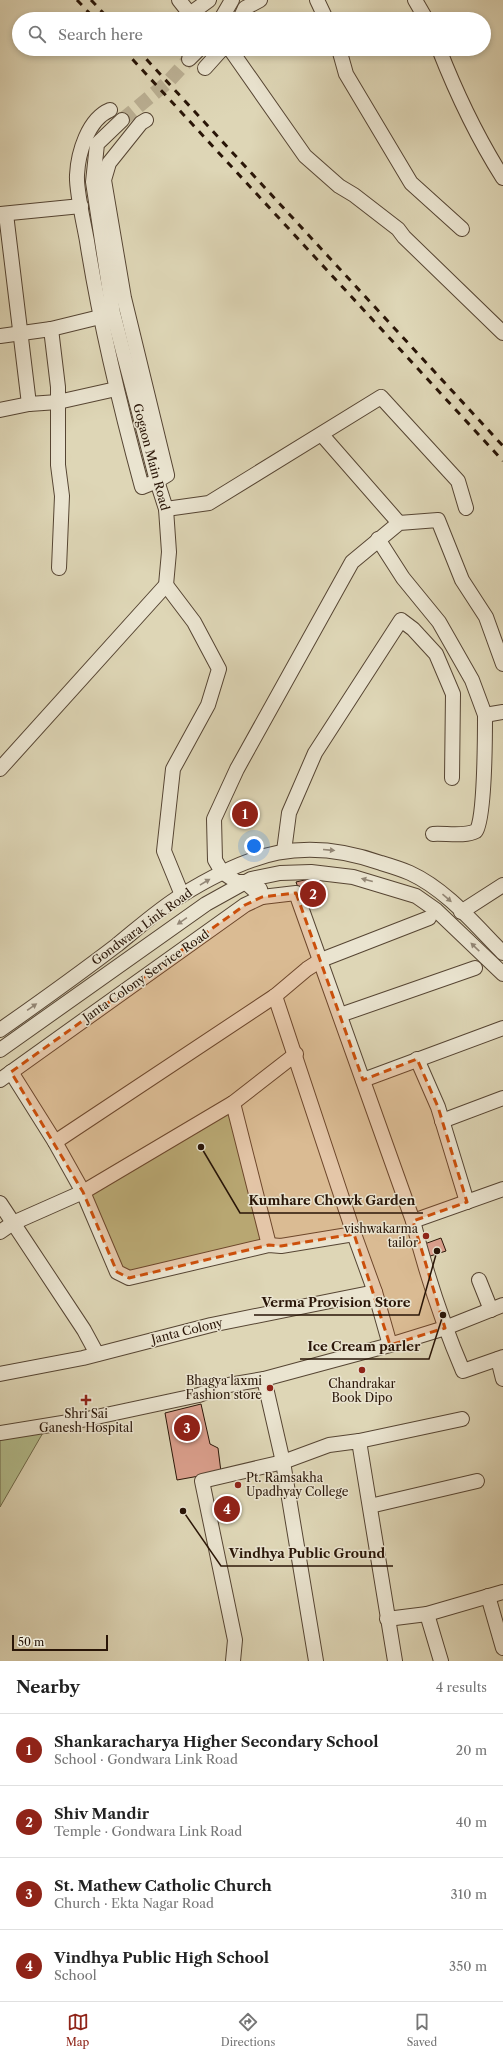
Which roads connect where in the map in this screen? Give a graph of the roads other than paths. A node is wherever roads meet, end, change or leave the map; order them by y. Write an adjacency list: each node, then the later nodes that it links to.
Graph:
1 (179, 0): 7 (street)
2 (209, 0): 8 (street)
3 (232, 0): 9 (street)
4 (260, 0): 10 (street)
5 (317, 0): 11 (street)
6 (415, 0): 12 (street)
7 (184, 12)
8 (193, 12)
9 (225, 12)
10 (243, 12)
11 (323, 12)
12 (422, 12)
13 (216, 56): 17 (street)
14 (235, 56): 28 (street)
15 (341, 56): 24 (street)
16 (442, 56): 21 (street)
17 (205, 68)
18 (110, 110): 22 (street)
19 (122, 120): 35 (street, Gogaon Main Road)
20 (146, 120): 35 (street)
21 (503, 178)
22 (81, 206): 23 (street); 25 (street)
23 (3, 214): 27 (street)
24 (462, 229)
25 (100, 317): 26 (street); 30 (street)
26 (51, 329): 27 (street); 31 (street)
27 (21, 332): 29 (street); 32 (street)
28 (503, 334)
29 (0, 336)
30 (116, 389): 31 (street); 35 (street)
31 (58, 402): 32 (street); 40 (street)
32 (29, 404): 33 (street)
33 (0, 410)
34 (322, 435): 36 (street); 37 (street); 38 (street)
35 (157, 482): 37 (street, Gogaon Main Road)
36 (466, 508)
37 (166, 509): 41 (street, Gogaon Main Road)
38 (399, 523): 39 (street); 42 (street)
39 (378, 539): 44 (street); 50 (street)
40 (58, 568)
41 (166, 585): 45 (street); 53 (street)
42 (503, 664)
43 (503, 712): 44 (street)
44 (485, 715): 47 (street)
45 (0, 768)
46 (452, 778): 48 (street)
47 (433, 834)
48 (284, 851): 49 (street, Gondwara Link Road); 55 (street, Gondwara Link Road, one-way to 55)
49 (253, 860): 50 (street, Gondwara Link Road); 51 (street)
50 (222, 872): 51 (street); 53 (street, Gondwara Link Road, one-way to 50)
51 (251, 880): 54 (street); 60 (street, one-way to 51); 65 (street, Gondwara Link Road, one-way to 65)
52 (503, 885): 55 (street)
53 (182, 895): 64 (street, Gondwara Link Road, one-way to 53)
54 (262, 898): 58 (street, Janta Colony Service Road); 68 (street, Janta Colony Service Road)
55 (461, 912): 57 (street, Gondwara Link Road)
56 (429, 918): 58 (street)
57 (502, 950)
58 (321, 960): 61 (street); 62 (street)
59 (475, 968): 62 (street)
60 (503, 974)
61 (275, 996): 66 (street); 73 (street)
62 (340, 1015): 69 (street)
63 (503, 1028): 67 (street)
64 (0, 1030)
65 (0, 1050)
66 (296, 1054): 71 (street); 81 (street)
67 (417, 1059): 69 (street); 72 (street)
68 (6, 1076): 73 (street)
69 (363, 1080): 78 (street)
70 (503, 1098): 72 (street)
71 (233, 1103): 75 (street); 82 (street)
72 (442, 1121): 76 (street)
73 (55, 1142): 75 (street)
74 (503, 1189): 76 (street)
75 (83, 1192): 79 (street); 82 (street)
76 (467, 1202): 78 (street)
77 (0, 1203): 79 (street)
78 (413, 1221): 86 (street)
79 (14, 1224): 80 (street); 88 (street)
80 (0, 1232)
81 (354, 1234): 82 (street); 84 (street)
82 (269, 1245)
83 (479, 1280): 85 (street)
84 (375, 1292): 87 (street); 88 (street, Janta Colony)
85 (497, 1307): 86 (street)
86 (444, 1328): 87 (street); 89 (street)
87 (390, 1345): 91 (street)
88 (97, 1354): 90 (street, Janta Colony)
89 (500, 1358): 92 (street)
90 (0, 1374)
91 (264, 1378): 94 (street); 96 (street)
92 (503, 1379)
93 (462, 1419): 95 (street)
94 (0, 1433)
95 (359, 1441): 96 (street); 98 (street)
96 (283, 1462): 104 (street); 105 (street)
97 (478, 1481): 98 (street)
98 (370, 1506): 102 (street)
99 (503, 1592): 100 (street)
100 (488, 1596): 101 (street); 103 (street)
101 (427, 1614): 102 (street); 107 (street)
102 (387, 1619): 106 (street)
103 (503, 1648)
104 (233, 1661)
105 (316, 1661)
106 (395, 1661)
107 (441, 1661)

